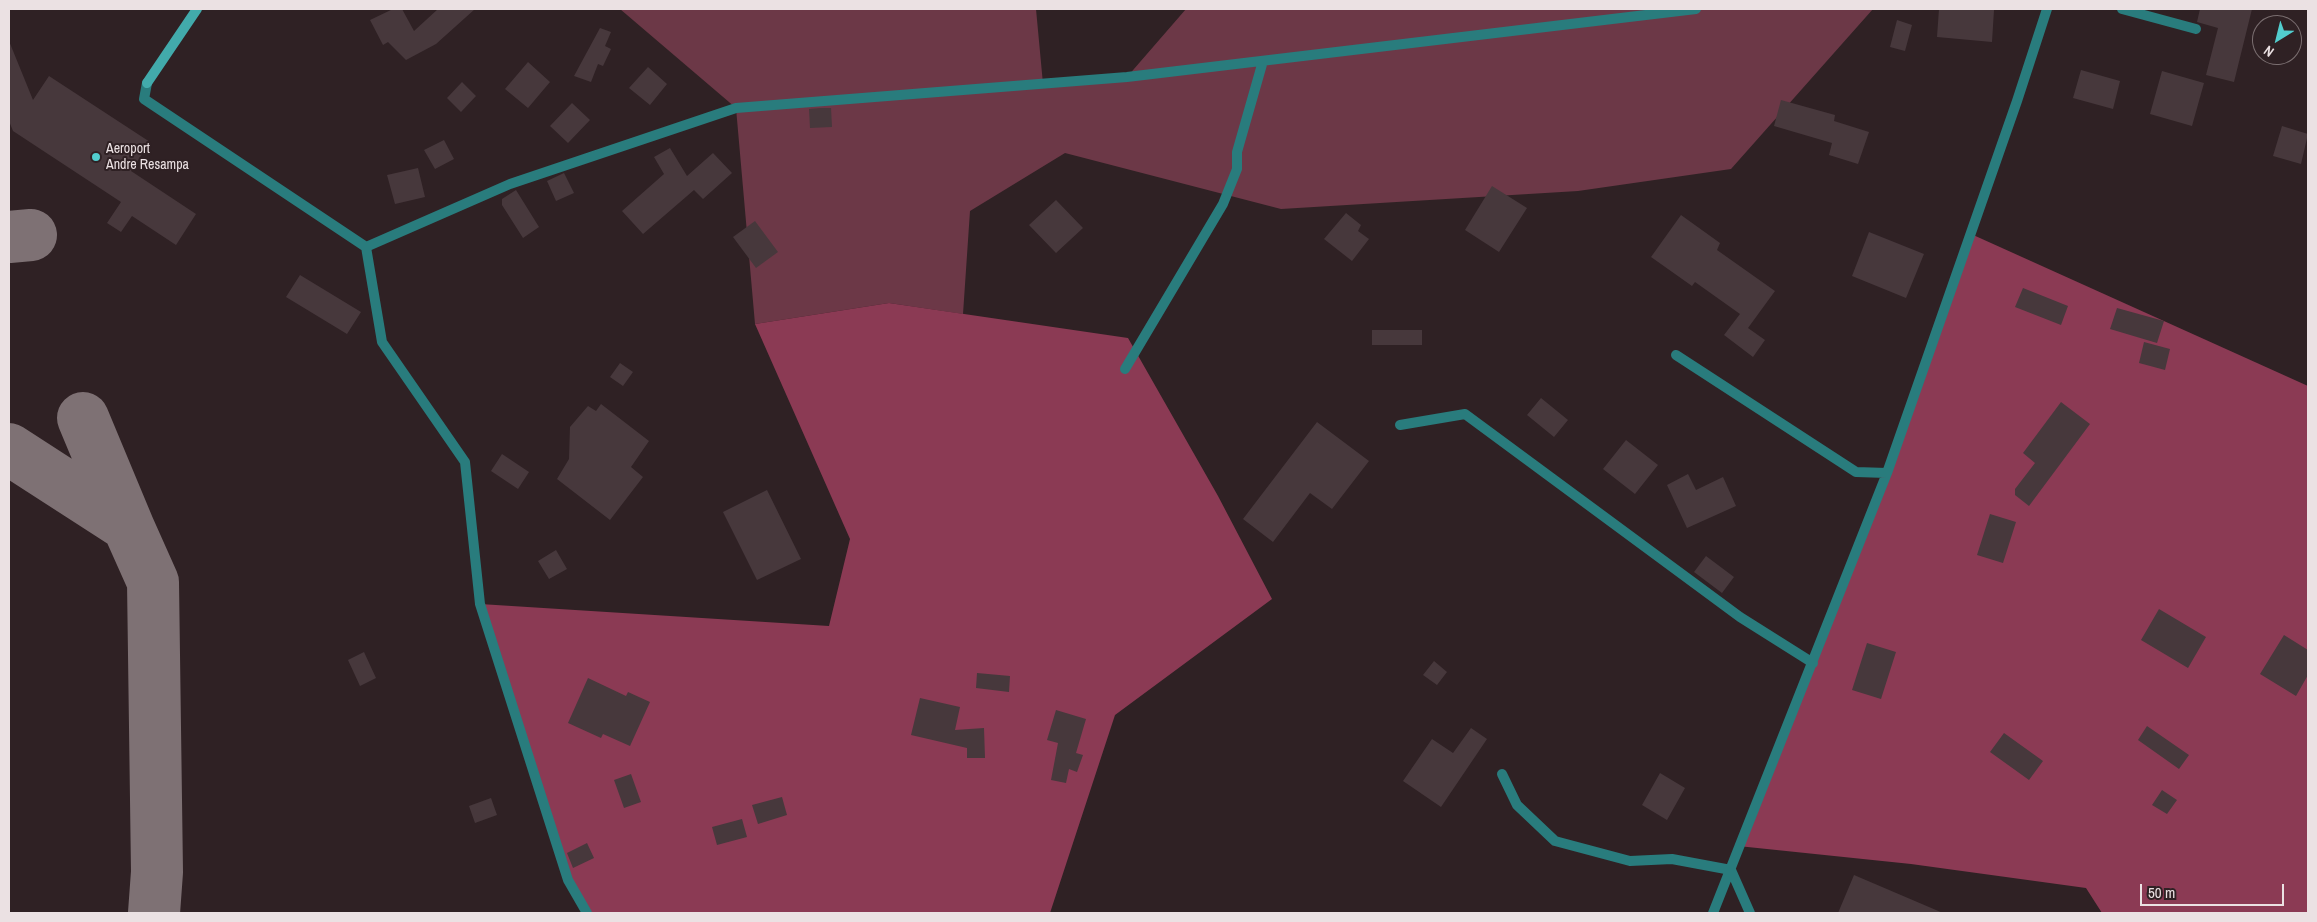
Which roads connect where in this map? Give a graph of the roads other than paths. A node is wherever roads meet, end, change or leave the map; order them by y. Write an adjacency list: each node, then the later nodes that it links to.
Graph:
1 (197, 9): 7 (street)
2 (1696, 9): 6 (street)
3 (2047, 9): 11 (street)
4 (2122, 9): 5 (street)
5 (2196, 29)
6 (1263, 61): 7 (street); 9 (street)
7 (366, 248): 15 (street)
8 (1676, 355): 11 (street)
9 (1125, 369)
10 (1400, 425): 12 (street)
11 (1887, 473): 12 (street)
12 (1813, 663): 14 (street)
13 (1502, 774): 14 (street)
14 (1731, 870): 16 (street); 17 (street)
15 (587, 913)
16 (1713, 913)
17 (1750, 913)

